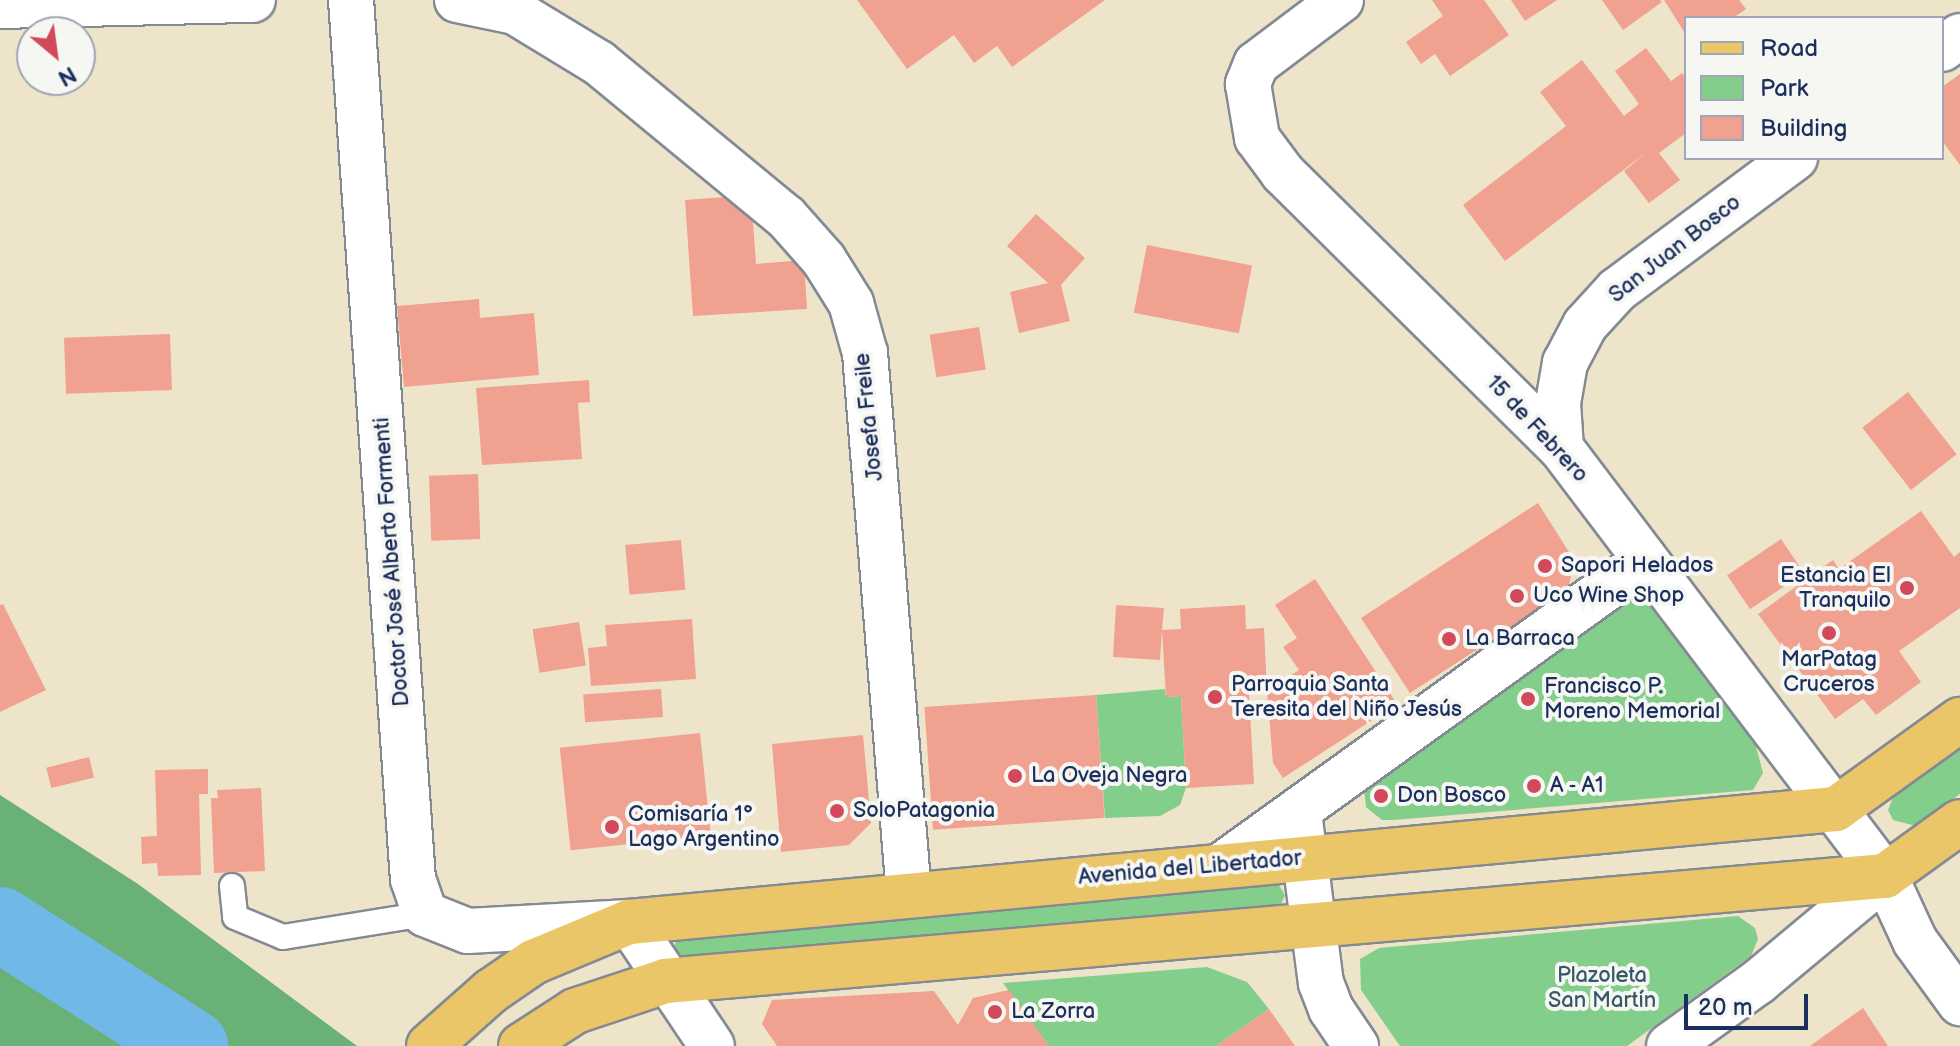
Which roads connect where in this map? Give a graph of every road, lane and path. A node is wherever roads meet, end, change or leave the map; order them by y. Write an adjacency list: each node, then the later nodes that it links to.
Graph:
1 (253, 0): 5 (street)
2 (351, 0): 18 (street, Doctor José Alberto Formenti)
3 (457, 0): 17 (street, Josefa Freile)
4 (1341, 0): 7 (street, 15 de Febrero)
5 (0, 6)
6 (1792, 160): 7 (street, San Juan Bosco)
7 (1561, 448): 8 (street, 15 de Febrero)
8 (1646, 560): 10 (street); 11 (street, 15 de Febrero)
9 (1960, 720): 11 (main road)
10 (1299, 809): 13 (street); 14 (street)
11 (1836, 809): 13 (main road, Avenida del Libertador); 15 (street, 15 de Febrero)
12 (1960, 822): 15 (main road)
13 (1305, 857): 14 (main road, Avenida del Libertador); 20 (street)
14 (1222, 865): 17 (main road, Avenida del Libertador)
15 (1885, 876): 20 (main road); 22 (street, 15 de Febrero); 27 (street)
16 (232, 886): 18 (lane)
17 (909, 895): 19 (main road, Avenida del Libertador)
18 (425, 914): 19 (street)
19 (629, 922): 21 (street); 23 (main road, Avenida del Libertador)
20 (1315, 923): 21 (main road); 26 (street)
21 (665, 981): 24 (main road); 25 (street)
22 (1960, 1003)
23 (436, 1040)
24 (521, 1046)
25 (712, 1046)
26 (1356, 1046)
27 (1669, 1046)

